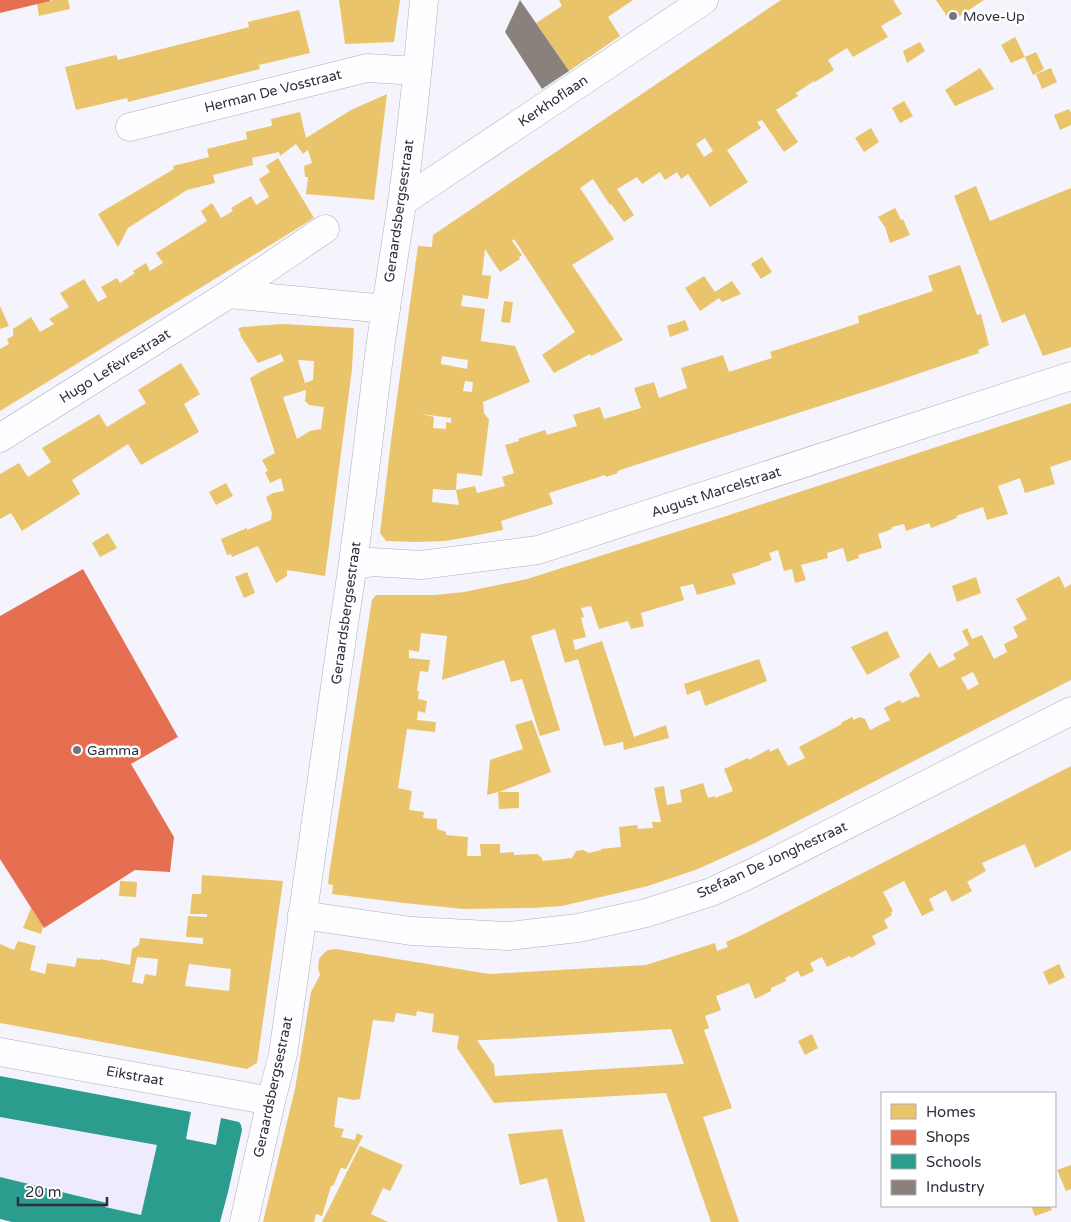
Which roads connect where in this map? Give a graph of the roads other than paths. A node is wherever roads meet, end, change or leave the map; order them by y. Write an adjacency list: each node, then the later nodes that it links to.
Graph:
1 (424, 0): 3 (street, Geraardsbergsestraat)
2 (704, 0): 5 (street, Kerkhoflaan)
3 (417, 71): 4 (street, Herman De Vosstraat); 5 (street, Geraardsbergsestraat)
4 (130, 127)
5 (402, 202): 8 (street, Geraardsbergsestraat)
6 (325, 229): 7 (street, Hugo Lefèvrestraat)
7 (229, 294): 8 (street); 10 (street, Hugo Lefèvrestraat)
8 (386, 309): 11 (street, Geraardsbergsestraat)
9 (1071, 376): 11 (street, August Marcelstraat)
10 (0, 438)
11 (353, 566): 13 (street, Geraardsbergsestraat)
12 (1071, 711): 13 (street, Stefaan De Jonghestraat)
13 (302, 915): 15 (street, Geraardsbergsestraat)
14 (0, 1052): 15 (street, Eikstraat)
15 (271, 1101): 16 (street, Geraardsbergsestraat)
16 (244, 1222)

